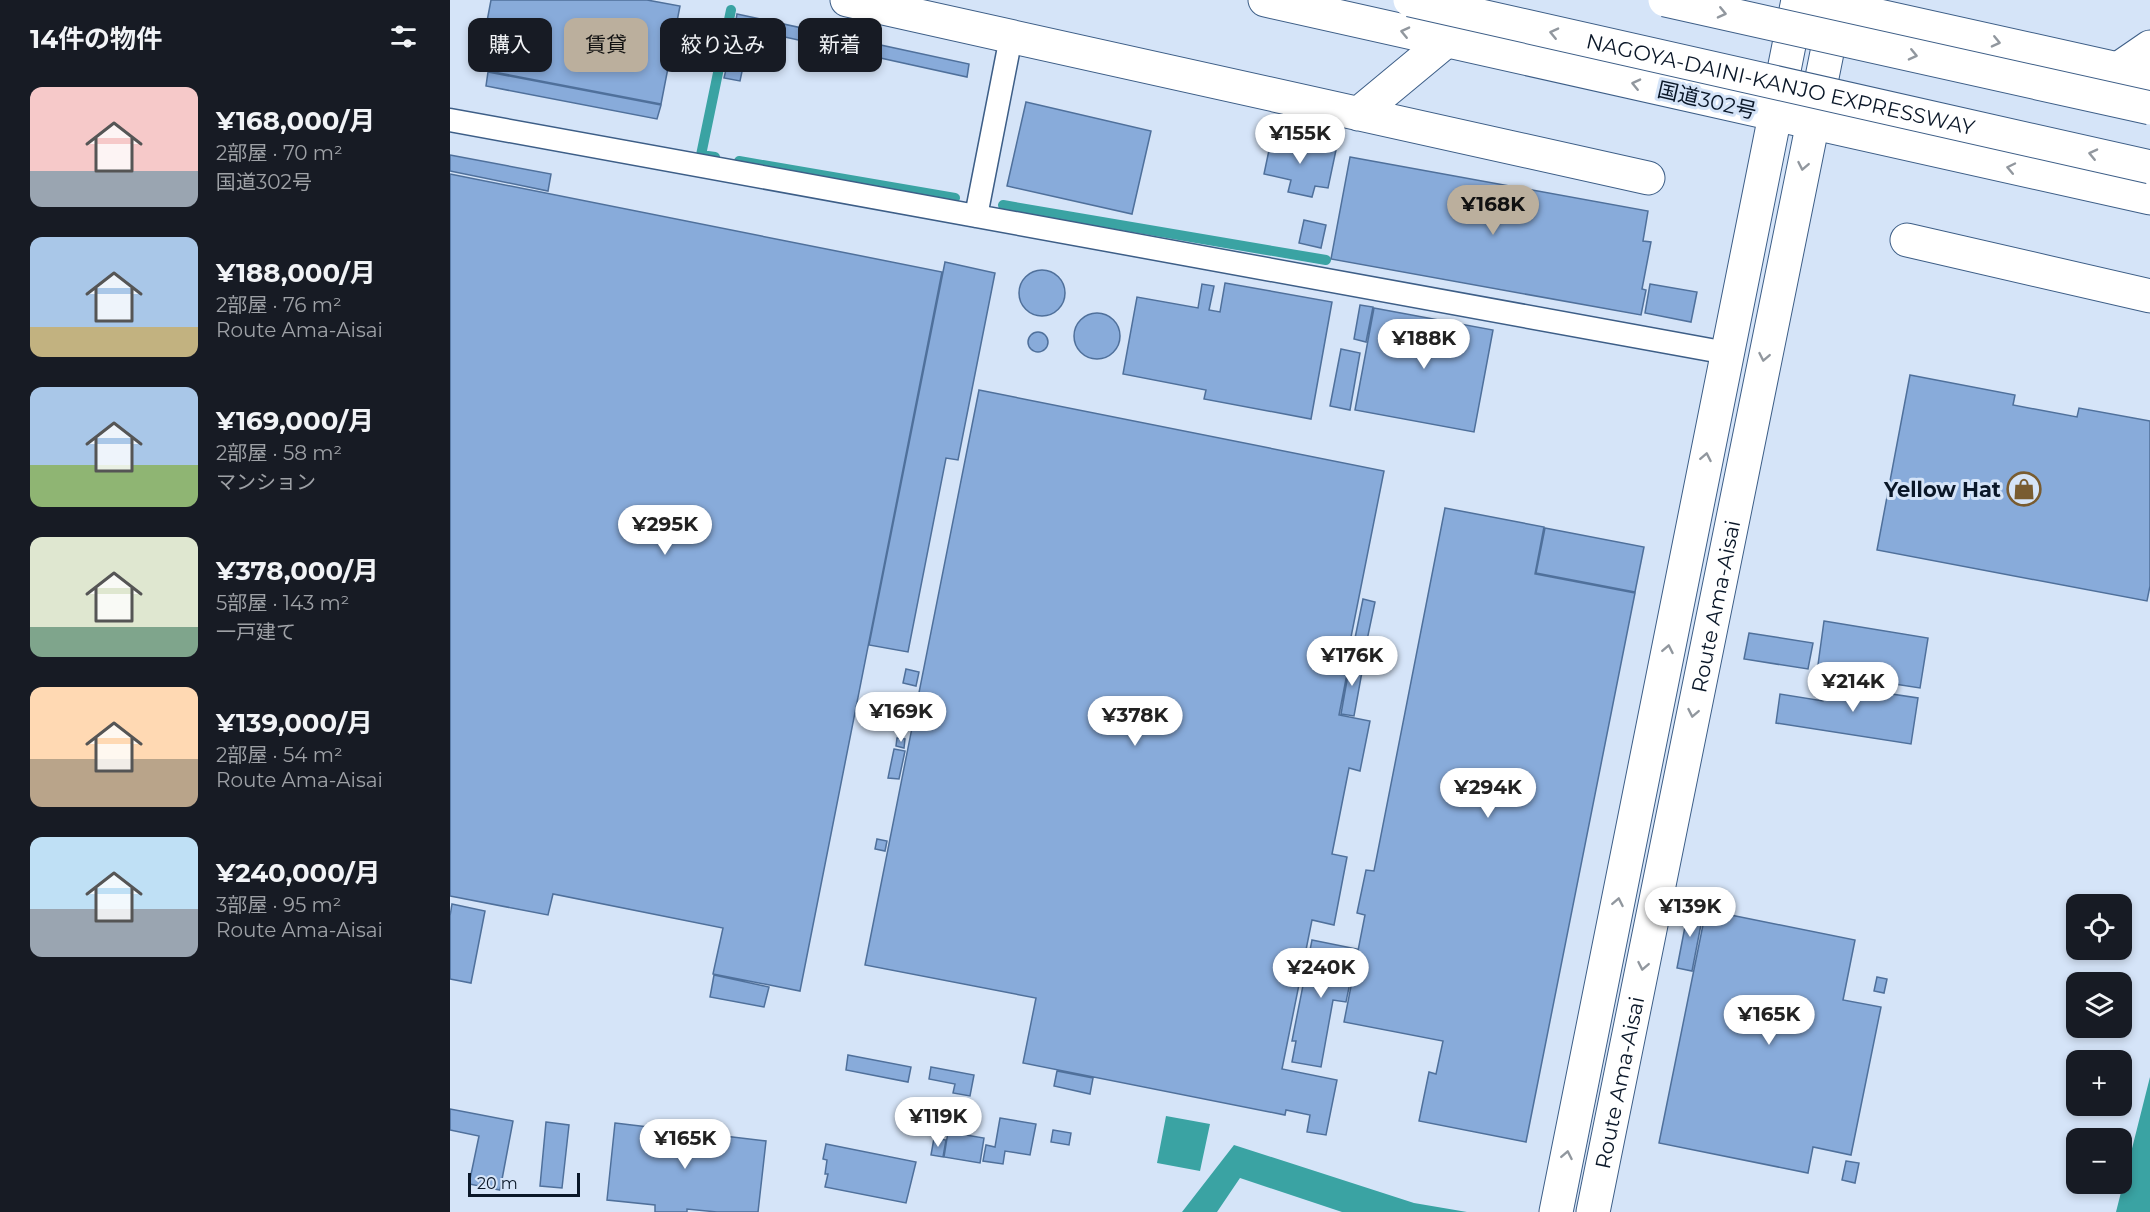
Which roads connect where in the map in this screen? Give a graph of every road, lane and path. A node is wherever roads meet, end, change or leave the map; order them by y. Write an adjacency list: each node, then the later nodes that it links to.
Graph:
1 (847, 0): 7 (main road)
2 (1265, 0): 8 (main road, 国道302号, one-way to 2)
3 (1410, 0): 17 (main road, NAGOYA-DAINI-KANJO EXPRESSWAY, one-way to 3, bridge)
4 (1665, 0): 12 (main road, one-way to 12, bridge)
5 (1798, 0): 14 (main road, Route Ama-Aisai)
6 (1827, 2): 10 (main road, one-way to 10); 16 (main road, Route Ama-Aisai)
7 (1011, 37): 13 (main road); 20 (lane)
8 (1446, 41): 13 (main road); 14 (main road, 国道302号, one-way to 8)
9 (2150, 47): 10 (main road)
10 (2118, 69): 11 (main road)
11 (2150, 75)
12 (2150, 108)
13 (1358, 114): 18 (main road)
14 (1775, 116): 16 (main road, 国道302号); 23 (main road, Route Ama-Aisai)
15 (450, 120): 20 (lane)
16 (1812, 124): 19 (main road, 国道302号, one-way to 16); 25 (main road, Route Ama-Aisai, one-way to 25)
17 (2150, 167)
18 (1648, 178)
19 (2150, 198)
20 (976, 216): 23 (lane)
21 (1907, 240): 22 (main road)
22 (2150, 296)
23 (1727, 353): 24 (main road, Route Ama-Aisai, one-way to 23)
24 (1556, 1212)
25 (1593, 1212)

